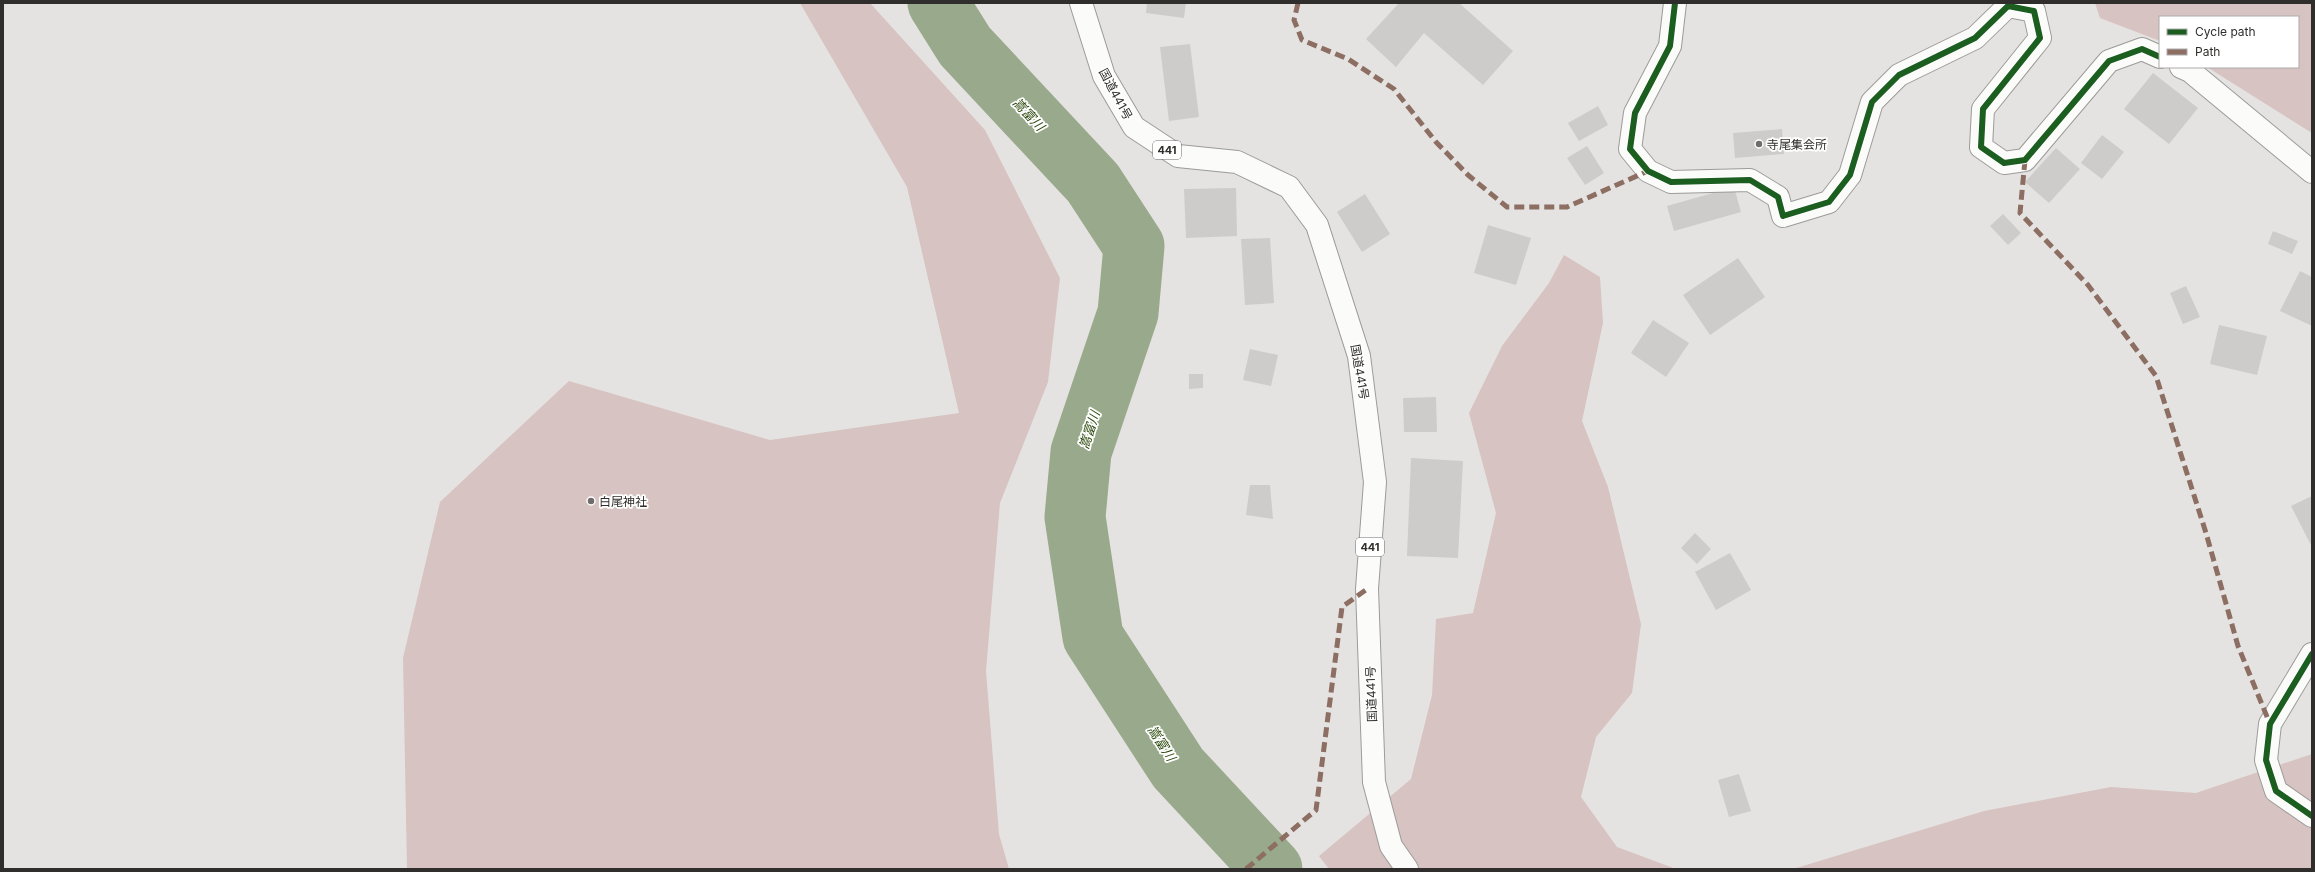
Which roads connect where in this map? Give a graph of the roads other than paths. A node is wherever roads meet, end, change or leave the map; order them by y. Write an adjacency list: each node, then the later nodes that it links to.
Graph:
1 (1081, 3): 8 (main road, 国道441号 / 441)
2 (1675, 3): 3 (main road)
3 (2159, 56)
4 (2183, 68): 5 (main road)
5 (2312, 172)
6 (2312, 654): 7 (main road)
7 (2312, 816)
8 (1407, 869)

